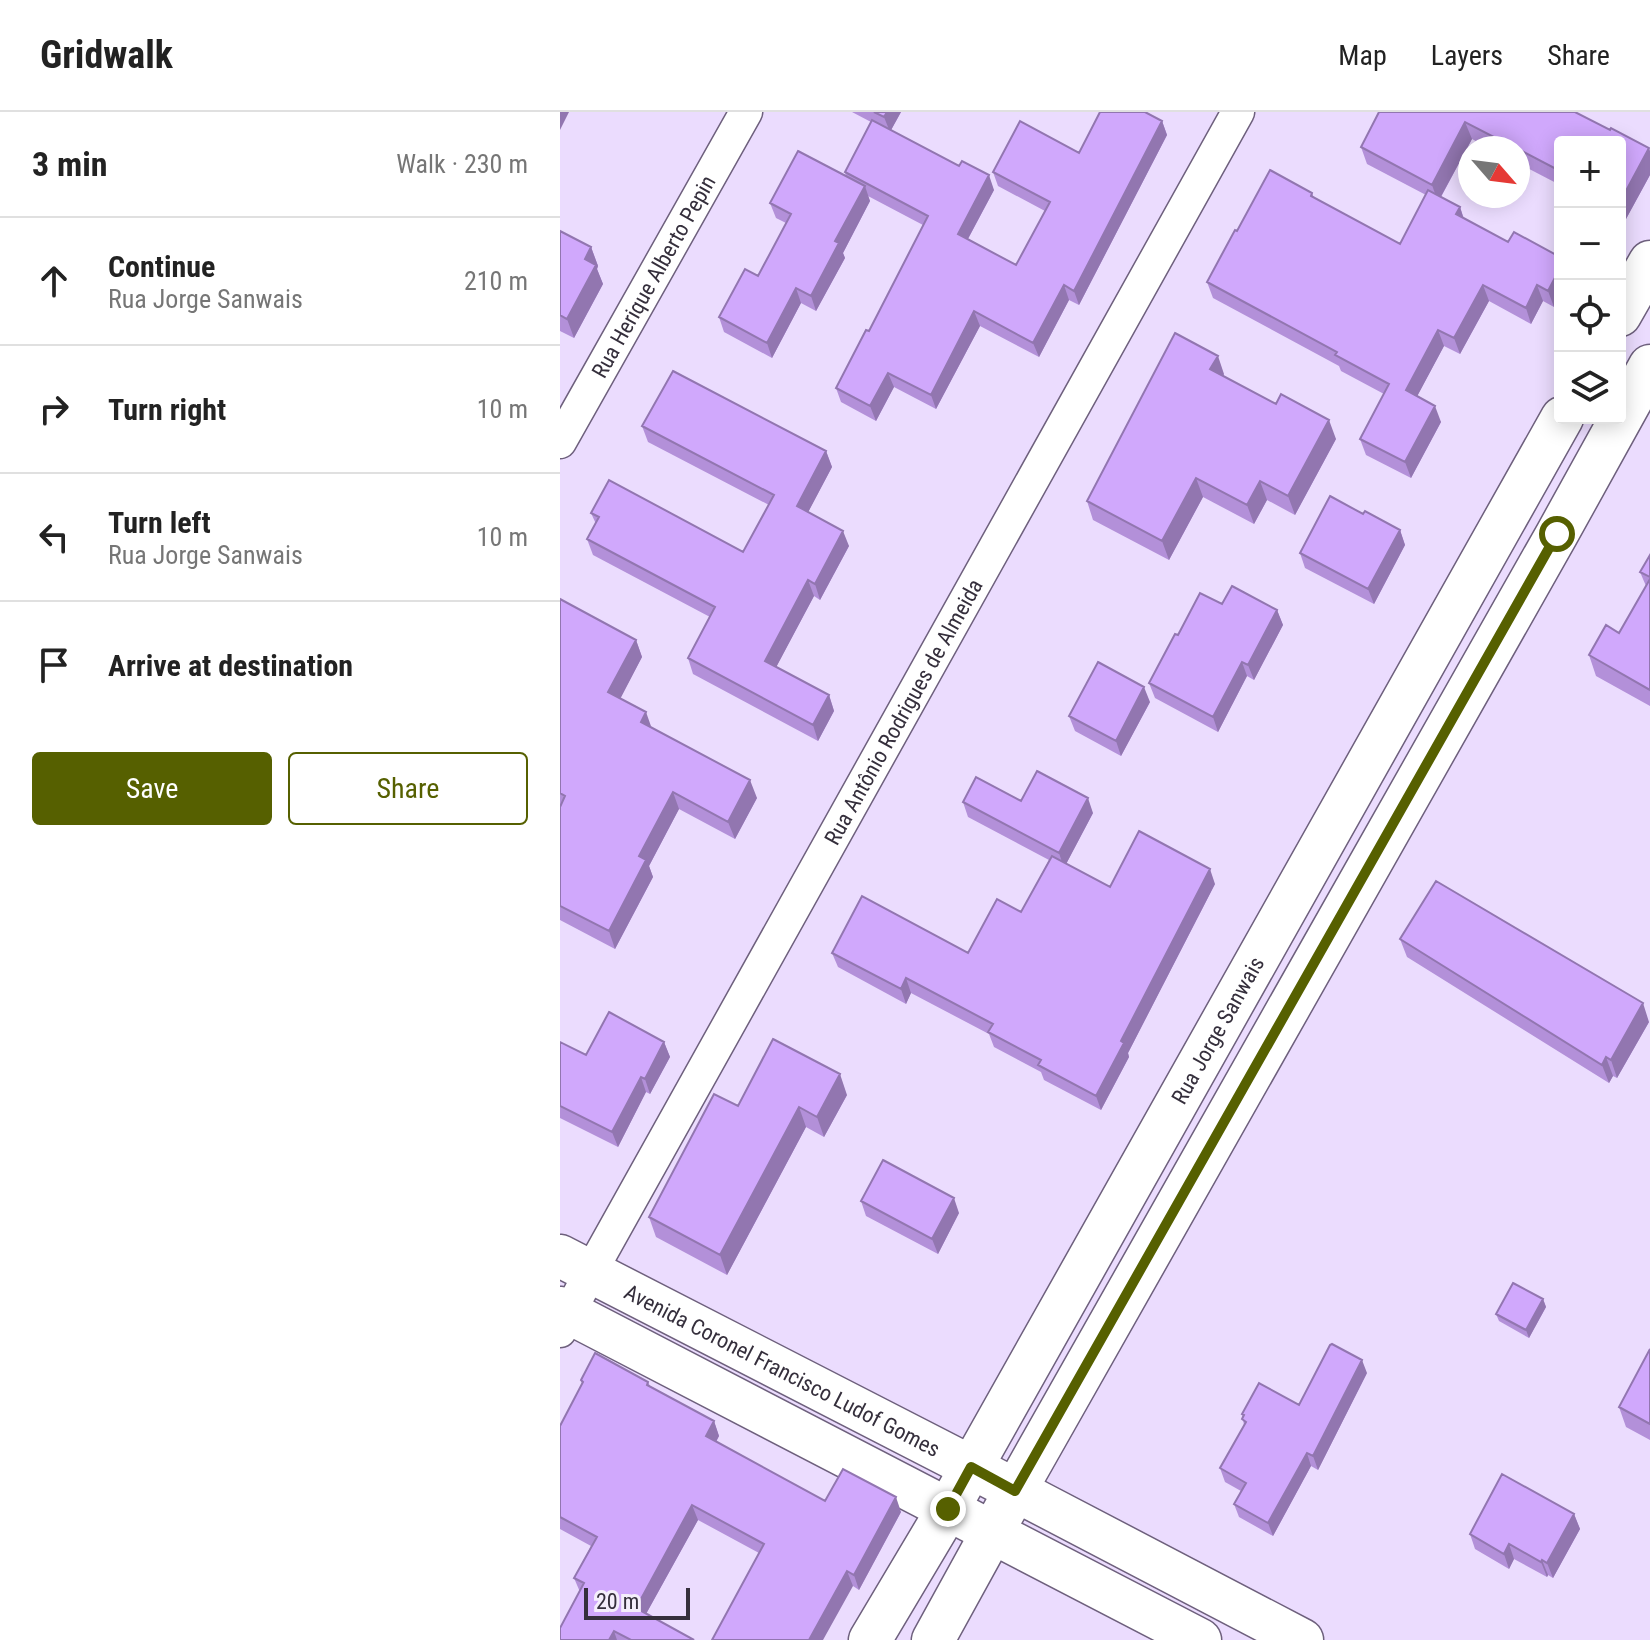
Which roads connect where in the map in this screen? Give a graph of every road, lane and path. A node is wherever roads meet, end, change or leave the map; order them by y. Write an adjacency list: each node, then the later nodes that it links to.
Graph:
1 (746, 112): 6 (street, Rua Herique Alberto Pepin)
2 (1238, 112): 8 (street, Rua Antônio Rodrigues de Almeida)
3 (1650, 262): 4 (street)
4 (1626, 304)
5 (1650, 366): 11 (street)
6 (565, 422)
7 (1559, 424): 10 (street, Rua Jorge Sanwais)
8 (575, 1265): 9 (street, Rua Antônio Rodrigues de Almeida); 10 (street, Avenida Coronel Francisco Ludof Gomes)
9 (563, 1317): 12 (street, Avenida Coronel Francisco Ludof Gomes)
10 (971, 1467): 11 (street, Avenida Coronel Francisco Ludof Gomes); 12 (street, Rua Jorge Sanwais)
11 (1015, 1491): 13 (street); 17 (street, Avenida Coronel Francisco Ludof Gomes)
12 (948, 1509): 13 (street, Avenida Coronel Francisco Ludof Gomes); 14 (street, Rua Jorge Sanwais)
13 (993, 1532): 15 (street); 16 (street, Avenida Coronel Francisco Ludof Gomes)
14 (870, 1640)
15 (933, 1640)
16 (1200, 1640)
17 (1302, 1640)

